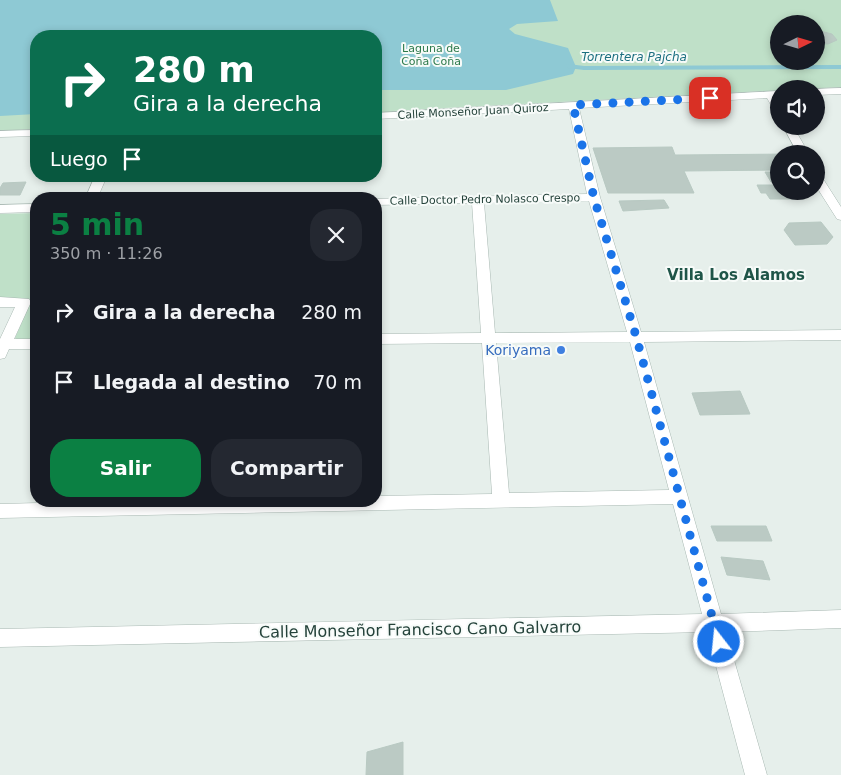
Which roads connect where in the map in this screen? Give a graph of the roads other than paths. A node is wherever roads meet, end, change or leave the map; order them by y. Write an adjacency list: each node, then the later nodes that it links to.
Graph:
1 (841, 91): 2 (street)
2 (825, 92)
3 (770, 94): 4 (street, Calle Monseñor Juan Quiroz)
4 (573, 105): 5 (street, Calle Monseñor Juan Quiroz); 11 (street)
5 (382, 116)
6 (30, 133): 7 (street)
7 (0, 134)
8 (825, 191): 10 (street)
9 (841, 195): 10 (street)
10 (828, 196): 16 (street)
11 (594, 198): 12 (street, Calle Doctor Pedro Nolasco Crespo); 19 (street)
12 (478, 199): 13 (street, Calle Doctor Pedro Nolasco Crespo); 20 (street)
13 (382, 201)
14 (30, 208): 15 (street)
15 (0, 209)
16 (841, 216)
17 (0, 302): 23 (street)
18 (841, 335): 19 (street)
19 (636, 336): 20 (street); 24 (street)
20 (490, 337): 21 (street); 25 (street)
21 (382, 339)
22 (30, 345): 23 (street)
23 (2, 349)
24 (679, 497): 25 (street); 30 (street)
25 (502, 500): 26 (street)
26 (382, 503)
27 (183, 507): 28 (street)
28 (0, 511)
29 (841, 619): 30 (street, Calle Monseñor Francisco Cano Galvarro)
30 (714, 624): 31 (street, Calle Monseñor Francisco Cano Galvarro); 32 (street)
31 (0, 638)
32 (756, 775)

